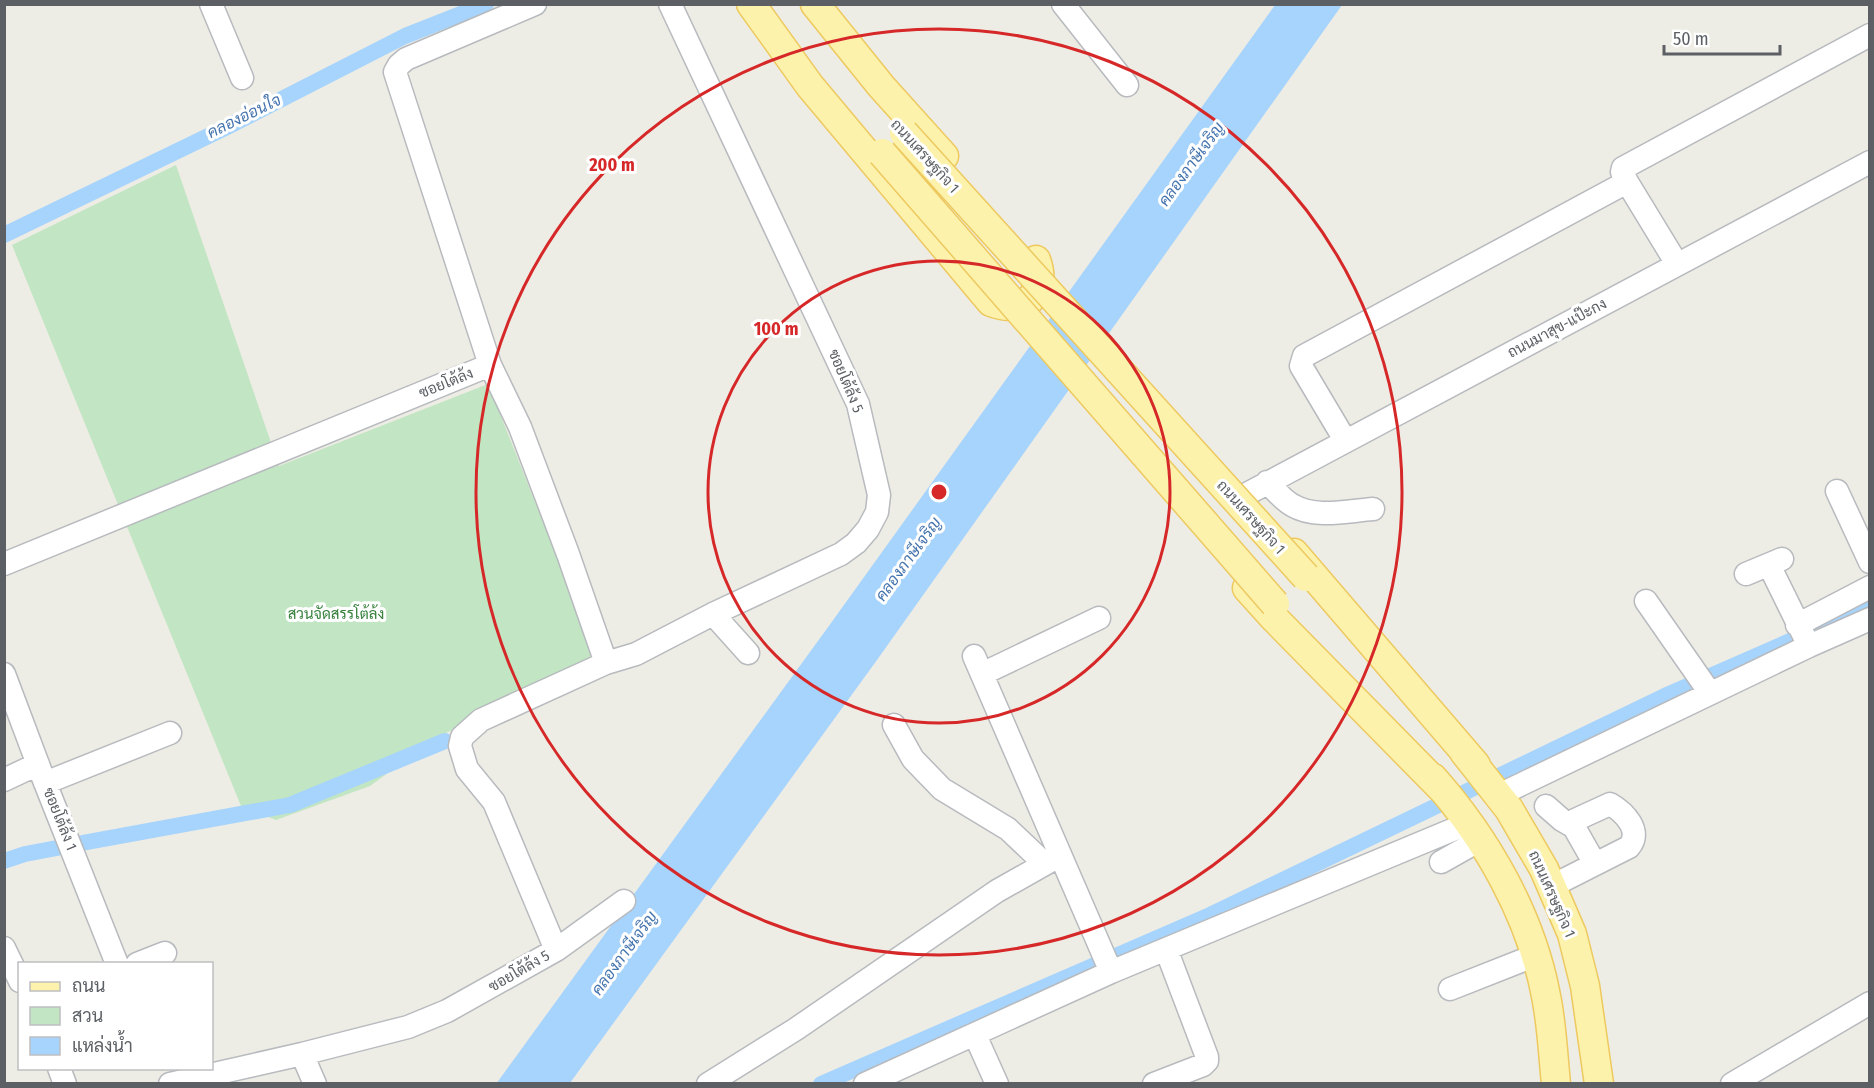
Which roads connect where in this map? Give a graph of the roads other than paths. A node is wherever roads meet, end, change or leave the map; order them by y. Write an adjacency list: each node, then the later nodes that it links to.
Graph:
1 (211, 4): 10 (street)
2 (536, 4): 15 (street, ซอยโต้ล้ง)
3 (670, 4): 25 (street, ซอยโต้ล้ง 5)
4 (751, 4): 7 (main road)
5 (764, 4): 39 (main road, ถนนเศรษฐกิจ 1, bridge)
6 (801, 4): 36 (main road, ถนนเศรษฐกิจ 1, bridge)
7 (815, 4)
8 (1063, 4): 11 (street)
9 (1869, 35): 13 (street)
10 (242, 78)
11 (1126, 85)
12 (1869, 162): 14 (street, ถนนมาสุข-แป๊ะกง)
13 (1627, 182): 14 (street); 16 (street)
14 (1677, 264): 16 (street, ถนนมาสุข-แป๊ะกง)
15 (490, 365): 20 (street, ซอยโต้ล้ง); 31 (street)
16 (1345, 440): 17 (street, ถนนมาสุข-แป๊ะกง)
17 (1256, 489): 19 (street); 36 (main road); 39 (main road)
18 (1837, 491): 21 (street)
19 (1372, 509)
20 (7, 558)
21 (1869, 562)
22 (1746, 574): 28 (street)
23 (1869, 586): 28 (street)
24 (1646, 601): 33 (street)
25 (713, 614): 30 (street); 31 (street, ซอยโต้ล้ง 5)
26 (1099, 618): 44 (street)
27 (1869, 619): 29 (street)
28 (1797, 625): 29 (street)
29 (1809, 646): 33 (street)
30 (748, 652)
31 (606, 663): 50 (street, ซอยโต้ล้ง 5)
32 (4, 674): 37 (street, ซอยโต้ล้ง 1)
33 (1710, 693): 40 (street)
34 (894, 725): 44 (street)
35 (170, 733): 37 (street)
36 (1476, 765): 40 (main road, ถนนเศรษฐกิจ 1)
37 (42, 774): 38 (street); 53 (street, ซอยโต้ล้ง 1)
38 (4, 780)
39 (1444, 791): 43 (main road, ถนนเศรษฐกิจ 1)
40 (1499, 795): 47 (main road, ถนนเศรษฐกิจ 1)
41 (1546, 806): 42 (street)
42 (1574, 827): 46 (street); 46 (street)
43 (1474, 832): 45 (street); 49 (street); 52 (main road, ถนนเศรษฐกิจ 1)
44 (1052, 860): 55 (street); 62 (street)
45 (1442, 862)
46 (1595, 864): 47 (street)
47 (1552, 886): 67 (main road, ถนนเศรษฐกิจ 1)
48 (624, 901): 50 (street)
49 (1166, 949): 55 (street); 65 (street)
50 (556, 950): 59 (street, ซอยโต้ล้ง 5)
51 (165, 953): 54 (street)
52 (1536, 955): 56 (street); 66 (main road, ถนนเศรษฐกิจ 1)
53 (117, 962)
54 (140, 962)
55 (1112, 972): 58 (street)
56 (1450, 989)
57 (1869, 1003): 68 (street)
58 (975, 1035): 63 (street); 64 (street)
59 (302, 1054): 60 (street, ซอยโต้ล้ง 5); 61 (street)
60 (170, 1083)
61 (315, 1083)
62 (708, 1083)
63 (865, 1083)
64 (997, 1083)
65 (1154, 1083)
66 (1556, 1083)
67 (1599, 1083)
68 (1732, 1083)

